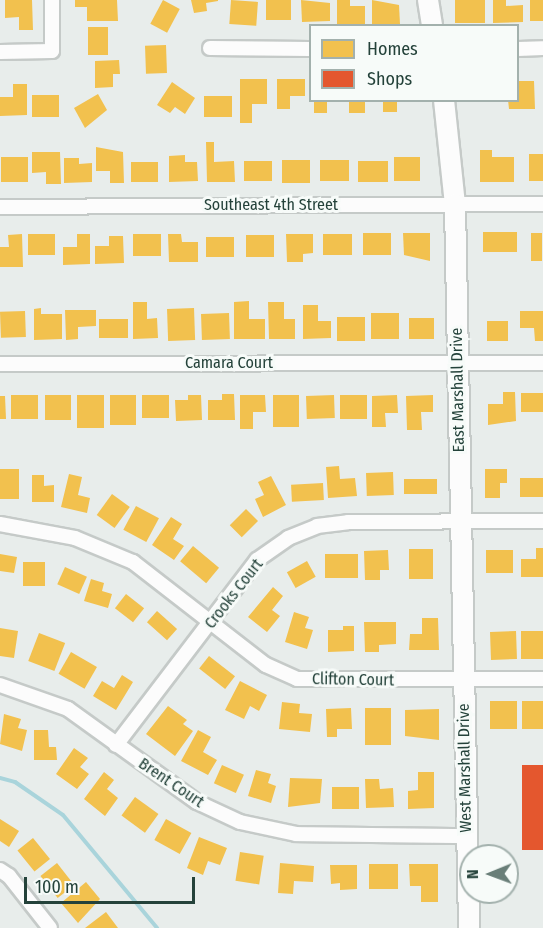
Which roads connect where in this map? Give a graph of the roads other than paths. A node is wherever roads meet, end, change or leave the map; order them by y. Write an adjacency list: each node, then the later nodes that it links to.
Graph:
1 (51, 0): 8 (street)
2 (428, 0): 3 (main road)
3 (432, 24)
4 (210, 48): 6 (street)
5 (543, 48): 7 (street)
6 (309, 49)
7 (519, 49)
8 (0, 52)
9 (444, 102): 10 (main road, East Marshall Drive)
10 (455, 204): 11 (street, Southeast 4th Street); 12 (street, Southeast 4th Street); 13 (main road, East Marshall Drive)
11 (543, 204)
12 (0, 207)
13 (458, 363): 14 (street, Camara Court); 15 (street, Camara Court); 17 (main road, East Marshall Drive)
14 (543, 363)
15 (0, 364)
16 (543, 520): 17 (street, Crooks Court)
17 (460, 521): 19 (street, Crooks Court); 21 (main road, East Marshall Drive)
18 (0, 524): 19 (street, Clifton Court)
19 (213, 622): 21 (street, Clifton Court); 23 (street, Crooks Court)
20 (543, 680): 21 (street, Clifton Court)
21 (463, 681): 24 (main road, West Marshall Drive)
22 (0, 685): 23 (street, Brent Court)
23 (116, 745): 24 (street, Brent Court)
24 (467, 836): 27 (main road, West Marshall Drive)
25 (0, 870): 26 (street)
26 (50, 928)
27 (469, 928)

